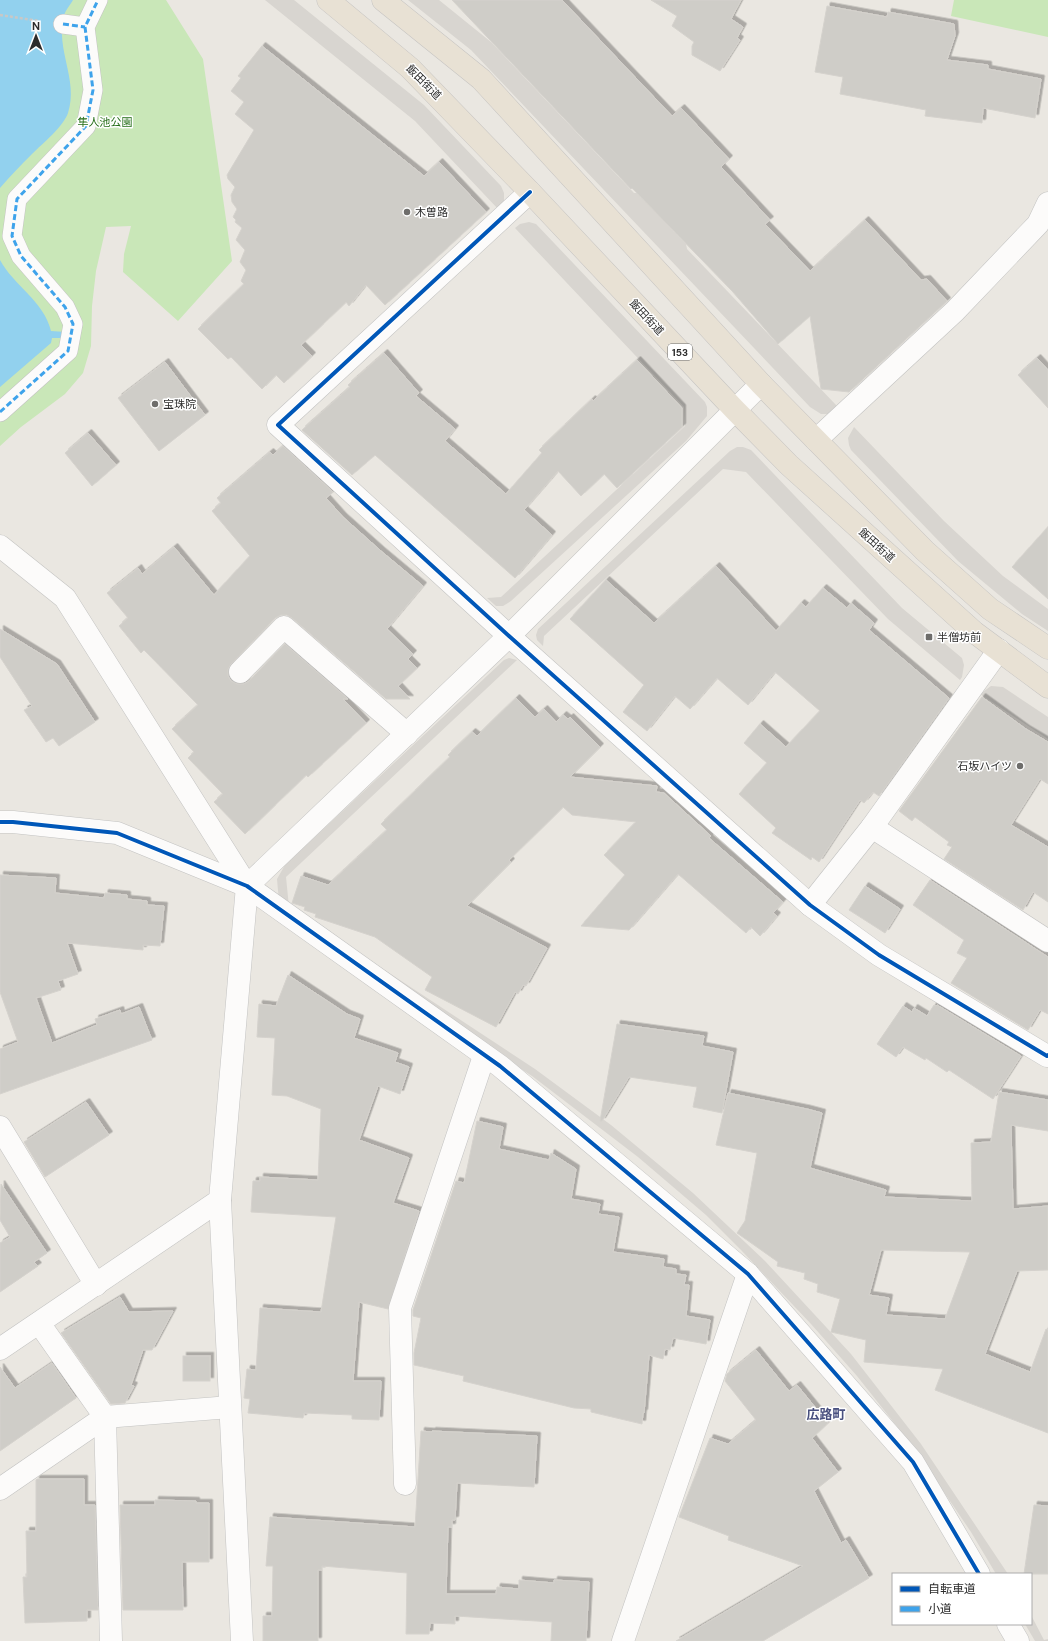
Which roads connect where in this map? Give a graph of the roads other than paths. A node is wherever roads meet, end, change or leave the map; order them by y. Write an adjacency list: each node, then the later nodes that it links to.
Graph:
1 (98, 0): 5 (street)
2 (328, 0): 6 (highway, 飯田街道 / 153)
3 (383, 0): 8 (highway)
4 (63, 24): 5 (street)
5 (85, 27): 10 (street)
6 (530, 192): 9 (highway, 飯田街道 / 153); 13 (street)
7 (1048, 203): 11 (street)
8 (761, 384): 9 (street); 11 (highway)
9 (734, 409): 13 (street); 15 (highway, 飯田街道 / 153)
10 (0, 412)
11 (816, 440): 14 (highway)
12 (0, 546): 21 (street)
13 (509, 636): 18 (street); 22 (street)
14 (1048, 648)
15 (999, 650): 17 (highway, 飯田街道 / 153); 20 (street)
16 (240, 672): 18 (street)
17 (1048, 687)
18 (407, 734): 21 (street)
19 (0, 822): 21 (street)
20 (872, 827): 22 (street); 23 (street)
21 (247, 886): 25 (street); 27 (street)
22 (810, 905): 24 (street)
23 (1048, 941)
24 (1048, 1055)
25 (484, 1056): 28 (street); 34 (street)
26 (0, 1128): 29 (street)
27 (220, 1200): 29 (street); 32 (street)
28 (748, 1274): 36 (street); 40 (street)
29 (96, 1284): 30 (street)
30 (39, 1323): 31 (street); 33 (street)
31 (0, 1349)
32 (230, 1407): 33 (street); 39 (street)
33 (105, 1417): 35 (street); 38 (street)
34 (405, 1484)
35 (0, 1489)
36 (978, 1573)
37 (1009, 1625): 41 (street)
38 (111, 1641)
39 (242, 1641)
40 (623, 1641)
41 (1018, 1641)

